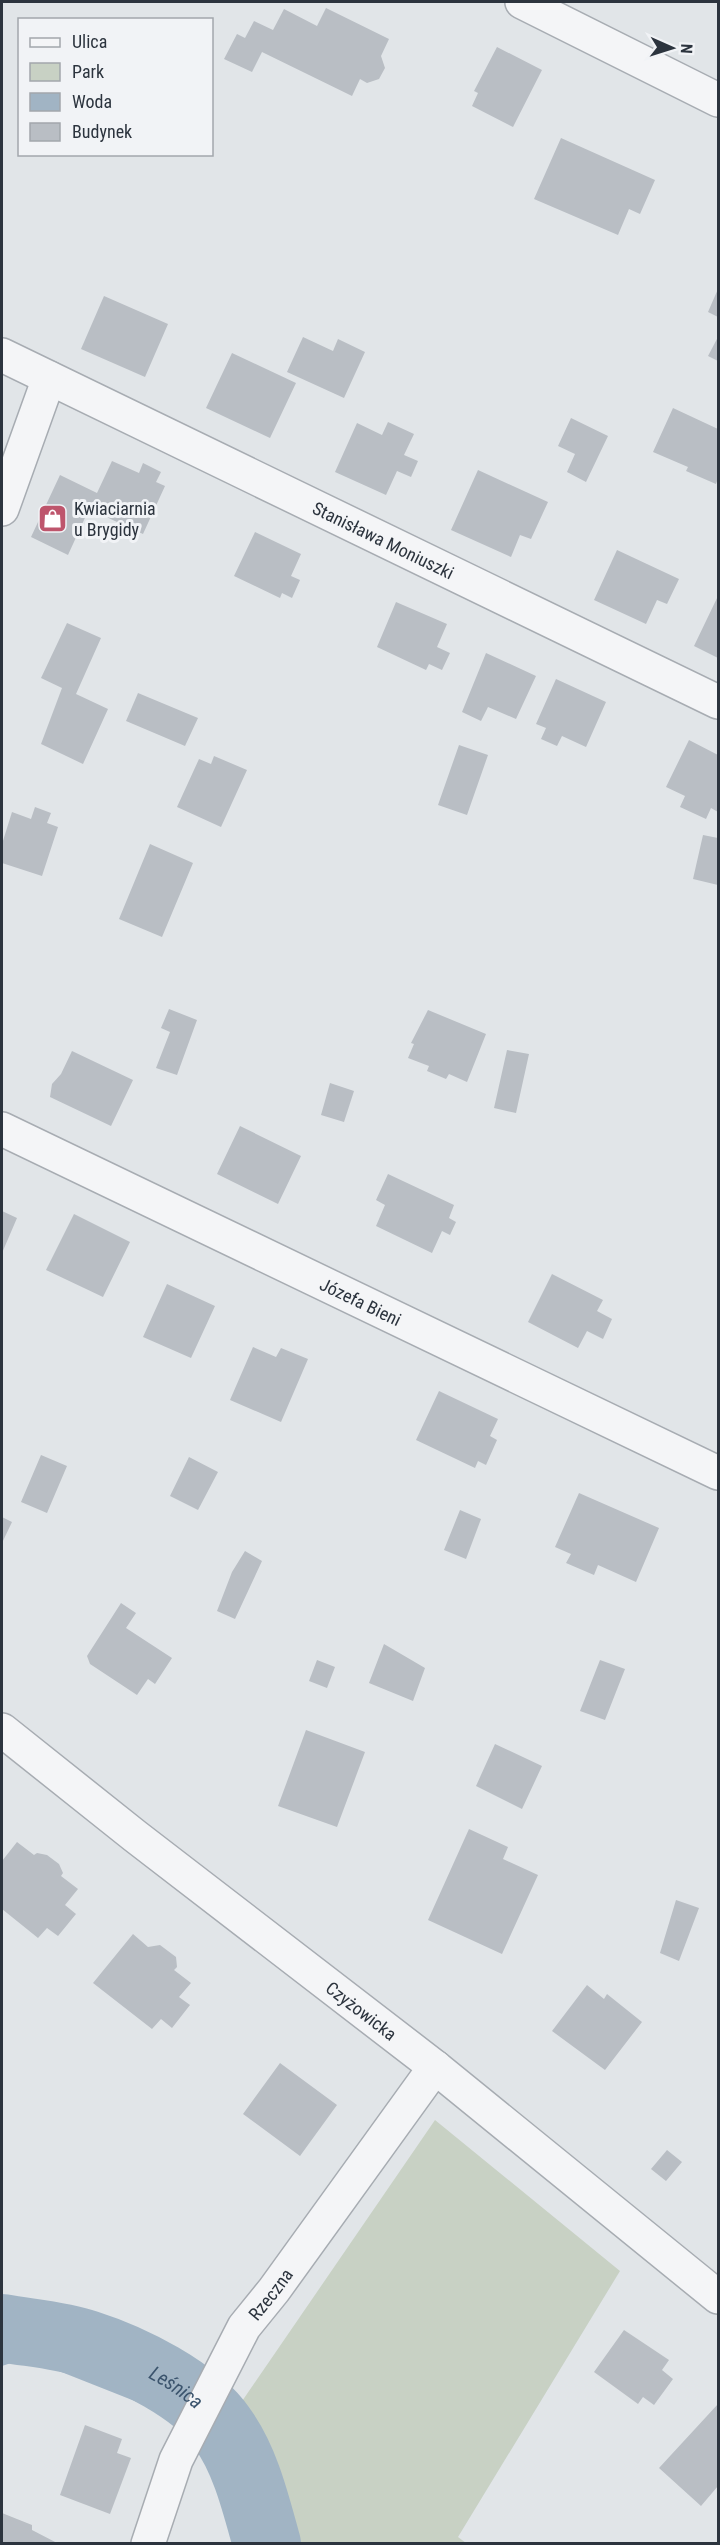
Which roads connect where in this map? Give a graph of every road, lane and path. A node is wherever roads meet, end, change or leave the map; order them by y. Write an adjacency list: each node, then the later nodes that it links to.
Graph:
1 (522, 2): 2 (street)
2 (718, 100)
3 (2, 355): 4 (street, Stanisława Moniuszki)
4 (49, 378): 5 (street); 6 (street, Stanisława Moniuszki)
5 (2, 509)
6 (718, 702)
7 (2, 1129): 8 (street, Józefa Bieni)
8 (718, 1473)
9 (2, 1730): 10 (street, Czyżowicka)
10 (435, 2067): 11 (street, Czyżowicka); 12 (street, Rzeczna)
11 (718, 2297)
12 (148, 2544)

